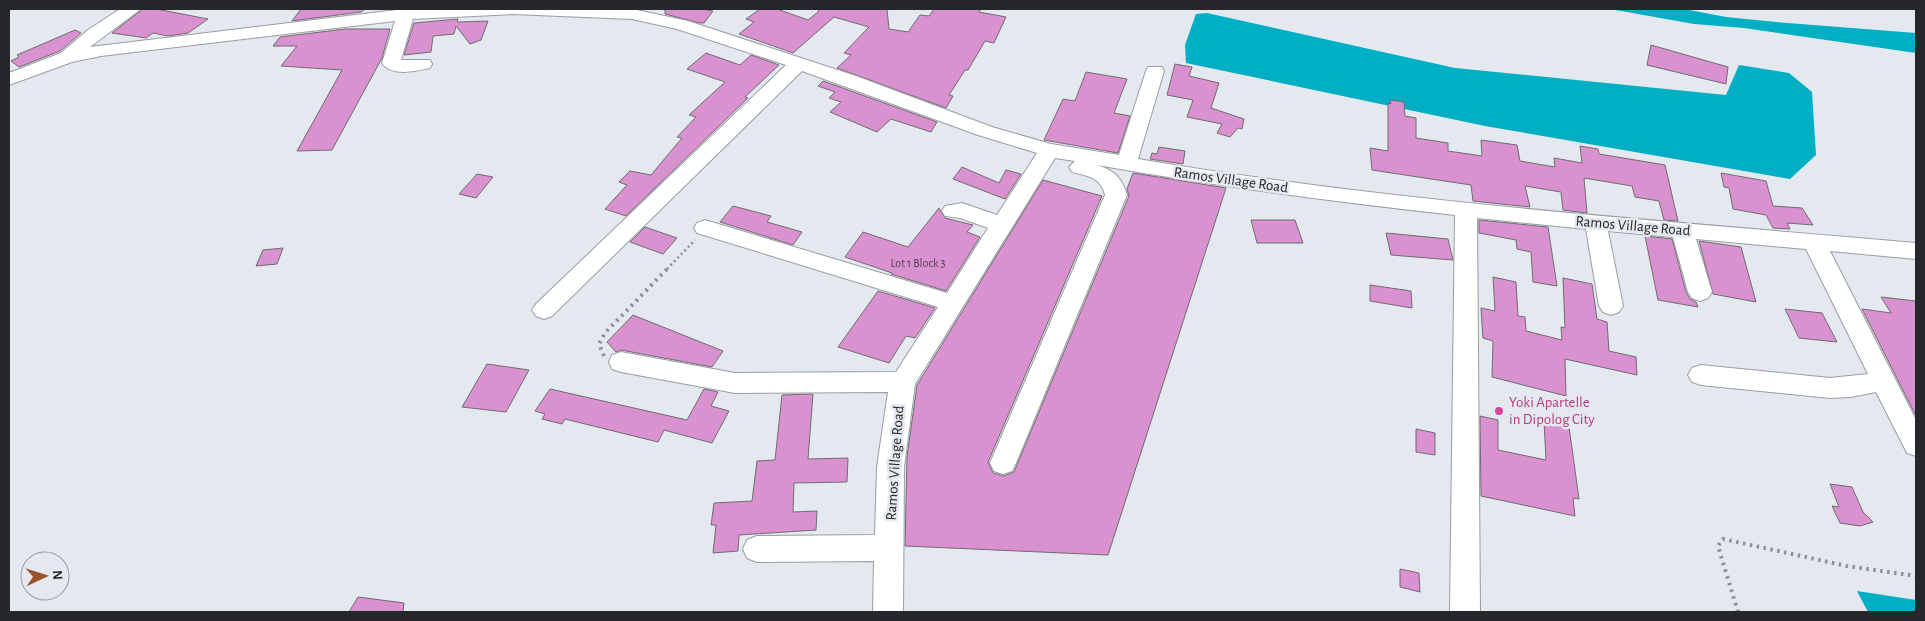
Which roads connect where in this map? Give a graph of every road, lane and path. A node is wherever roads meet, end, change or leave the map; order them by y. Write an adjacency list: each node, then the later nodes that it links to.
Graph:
1 (132, 9): 3 (street)
2 (406, 14): 3 (street); 4 (street); 5 (street)
3 (67, 57): 7 (street)
4 (423, 64)
5 (798, 64): 8 (street); 21 (street)
6 (1155, 71): 9 (street)
7 (9, 78)
8 (1046, 155): 9 (street, Ramos Village Road); 13 (street, Ramos Village Road); 27 (street)
9 (1126, 165): 11 (street, Ramos Village Road)
10 (953, 211): 13 (street)
11 (1466, 211): 12 (street, Ramos Village Road); 32 (street)
12 (1596, 224): 15 (street, Ramos Village Road); 20 (street)
13 (1002, 225): 19 (street, Ramos Village Road)
14 (705, 228): 19 (street); 22 (path)
15 (1682, 231): 16 (street, Ramos Village Road); 18 (street)
16 (1814, 242): 17 (street, Ramos Village Road); 24 (street)
17 (1916, 251)
18 (1700, 292)
19 (952, 303): 25 (street, Ramos Village Road)
20 (1611, 306)
21 (544, 310)
22 (621, 362): 25 (street)
23 (1700, 375): 24 (street)
24 (1884, 380): 26 (street)
25 (903, 382): 28 (street, Ramos Village Road)
26 (1916, 445)
27 (1002, 462)
28 (890, 548): 29 (street); 31 (street, Ramos Village Road)
29 (757, 549)
30 (1916, 576): 33 (path)
31 (888, 612)
32 (1465, 612)
33 (1738, 612)

